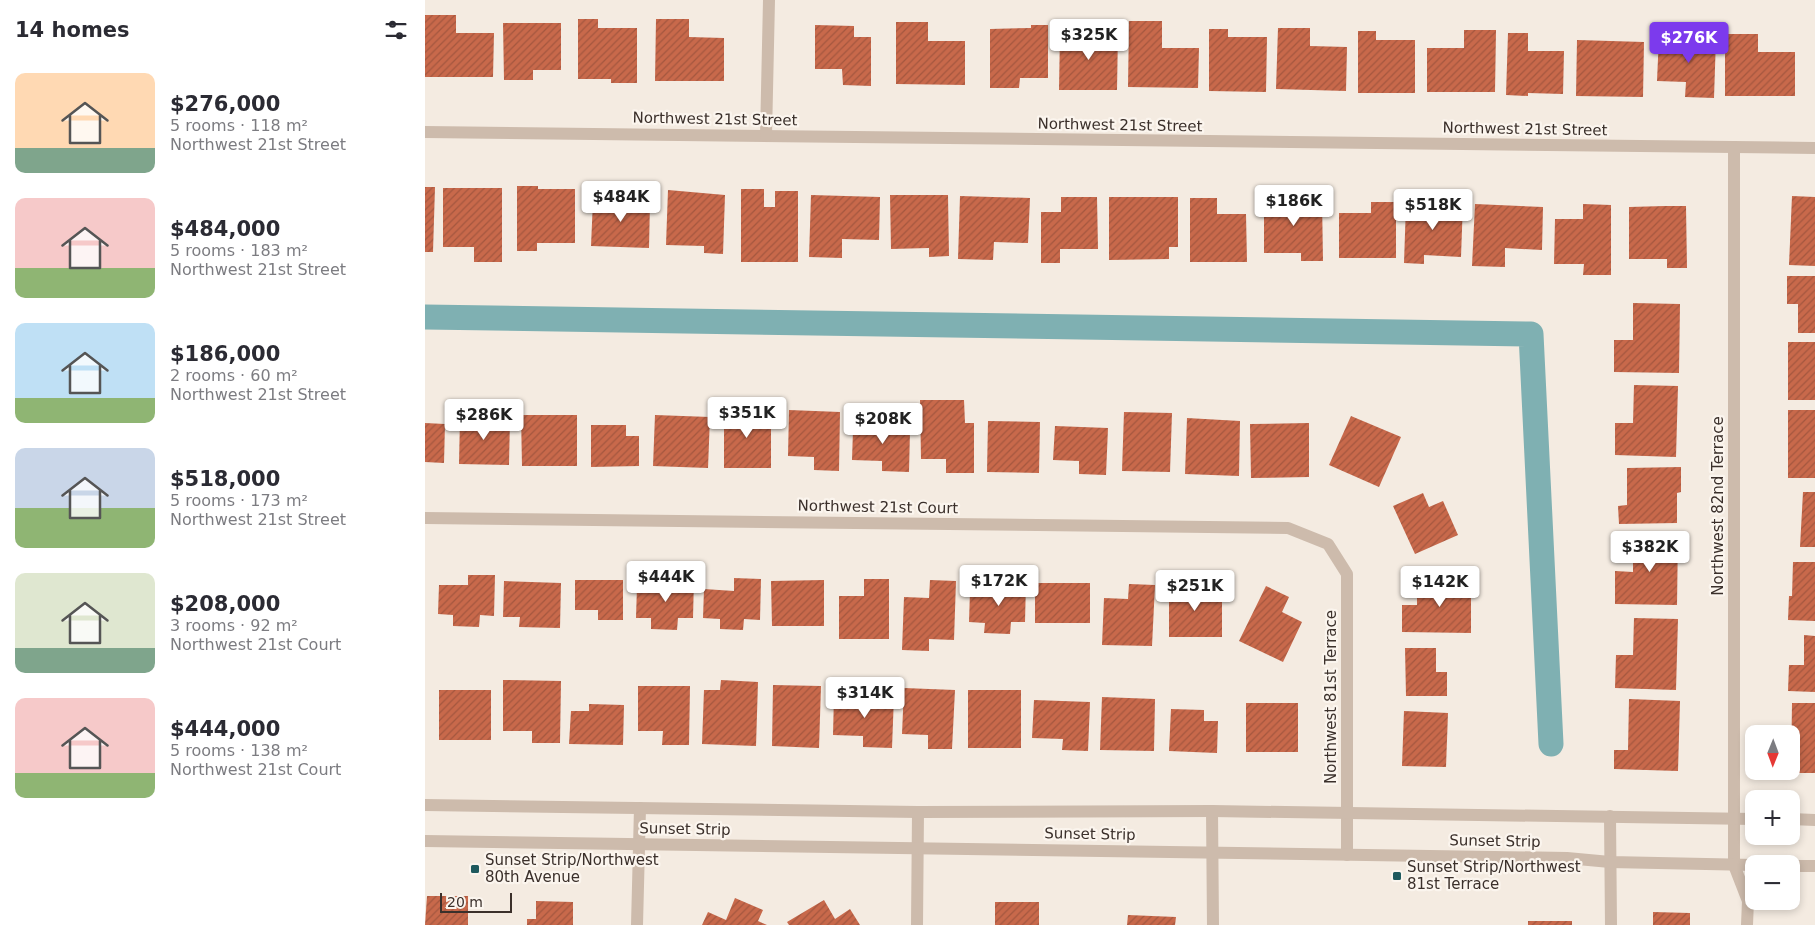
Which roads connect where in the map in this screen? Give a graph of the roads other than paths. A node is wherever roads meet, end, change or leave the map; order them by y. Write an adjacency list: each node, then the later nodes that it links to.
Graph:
1 (769, 0): 3 (street)
2 (425, 132): 3 (street, Northwest 21st Street)
3 (765, 136): 4 (street, Northwest 21st Street)
4 (1734, 148): 5 (street, Northwest 21st Street); 14 (street, Northwest 82nd Terrace)
5 (1815, 148)
6 (425, 518): 7 (street, Northwest 21st Court)
7 (1328, 544): 12 (street, Northwest 81st Terrace)
8 (425, 805): 9 (street, Sunset Strip)
9 (640, 808): 11 (street, Sunset Strip); 19 (street)
10 (1212, 811): 11 (street, Sunset Strip); 12 (street, Sunset Strip); 21 (street)
11 (918, 812): 20 (street)
12 (1347, 813): 13 (street, Sunset Strip); 22 (street, Northwest 81st Terrace)
13 (1610, 816): 14 (street, Sunset Strip); 23 (street)
14 (1735, 819): 15 (street, Sunset Strip); 24 (street, Northwest 82nd Terrace)
15 (1745, 819)
16 (1800, 819): 17 (street)
17 (1815, 820)
18 (425, 842): 19 (street, Sunset Strip)
19 (639, 844): 20 (street, Sunset Strip); 28 (street)
20 (918, 848): 21 (street, Sunset Strip); 29 (street)
21 (1212, 852): 22 (street, Sunset Strip); 30 (street)
22 (1347, 855): 23 (street, Sunset Strip)
23 (1610, 862): 24 (street, Sunset Strip); 31 (street)
24 (1734, 865): 25 (street, Sunset Strip); 32 (street)
25 (1745, 866)
26 (1800, 866): 27 (street)
27 (1815, 866)
28 (637, 925)
29 (917, 925)
30 (1213, 925)
31 (1611, 925)
32 (1747, 925)

